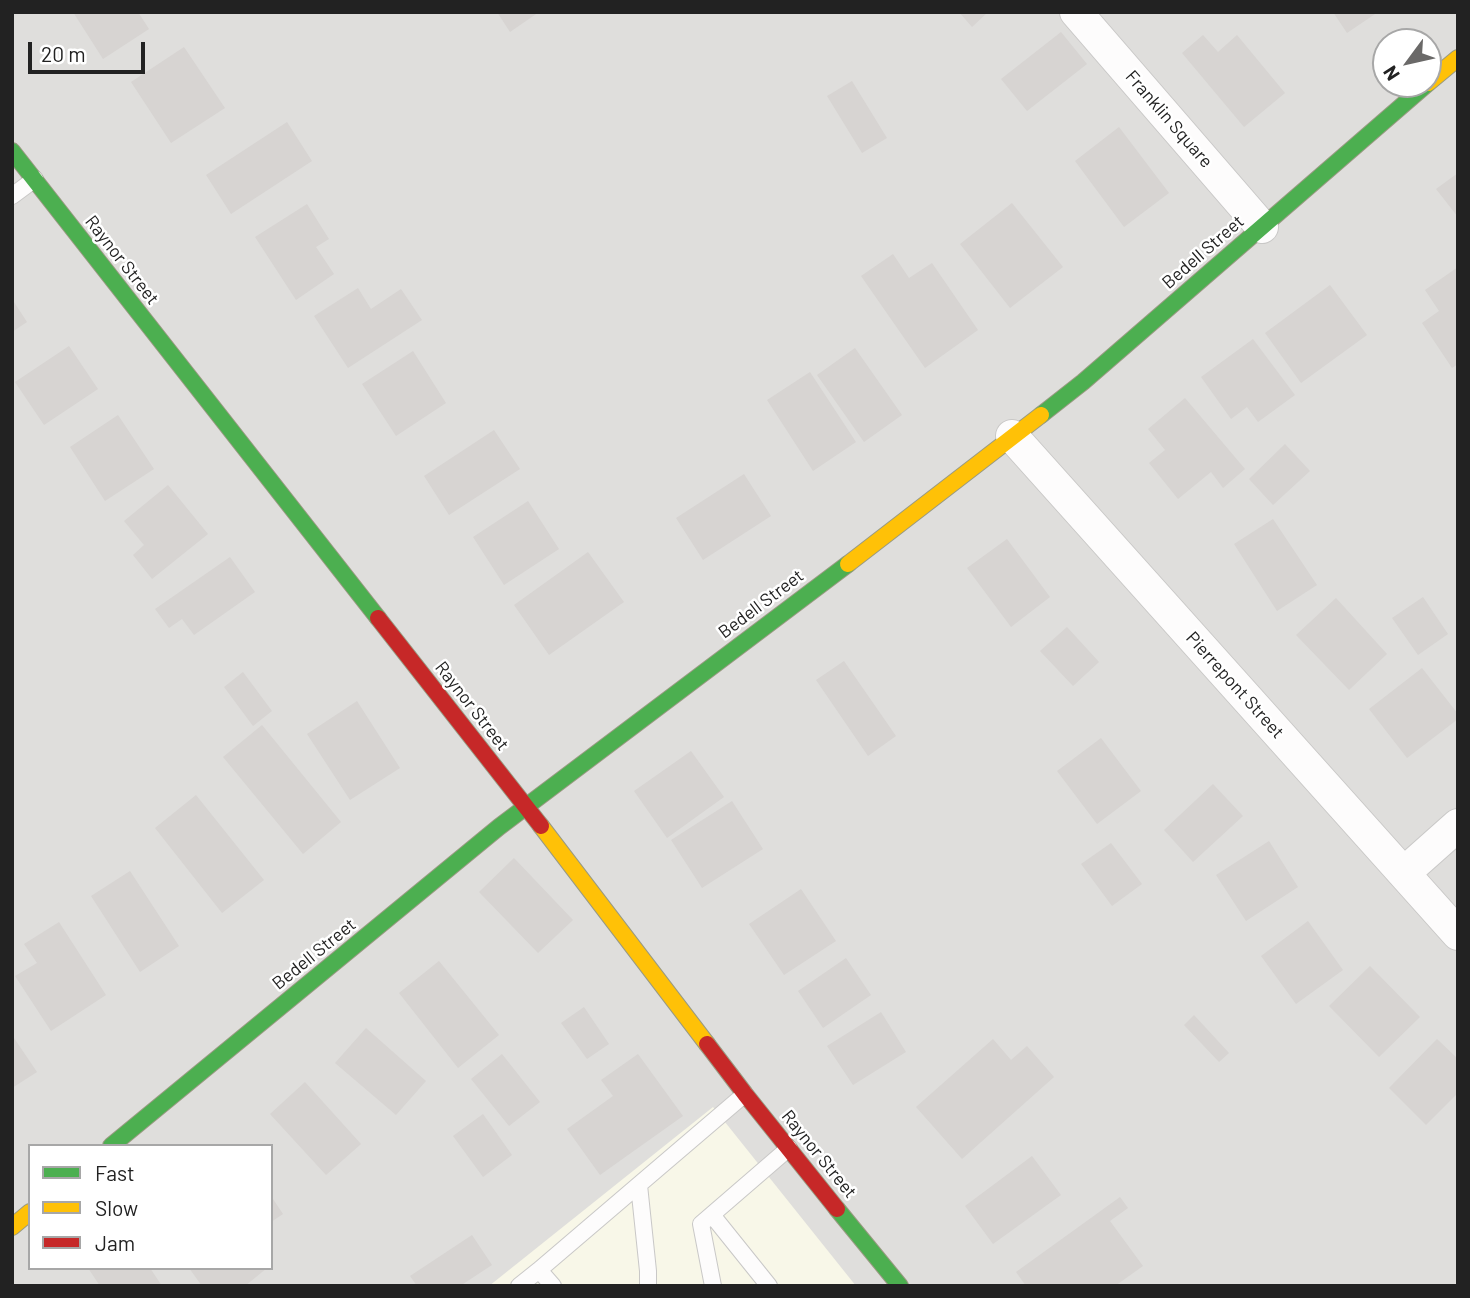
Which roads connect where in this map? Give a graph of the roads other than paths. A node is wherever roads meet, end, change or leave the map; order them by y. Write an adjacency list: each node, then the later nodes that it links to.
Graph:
1 (1076, 12): 8 (street, Franklin Square)
2 (1458, 58): 3 (street, Bedell Street)
3 (1442, 72)
4 (1412, 98): 8 (street, Bedell Street)
5 (12, 151): 6 (street, Raynor Street)
6 (35, 179): 7 (lane); 10 (street, Raynor Street)
7 (12, 196)
8 (1262, 227): 9 (street, Bedell Street)
9 (1012, 436): 10 (street, Bedell Street); 12 (street, Pierrepont Street)
10 (526, 806): 14 (street, Raynor Street); 15 (street, Bedell Street)
11 (1458, 825): 12 (street)
12 (1404, 873): 13 (street, Pierrepont Street)
13 (1458, 934)
14 (745, 1094): 16 (street, Raynor Street); 17 (lane)
15 (113, 1144)
16 (789, 1148): 19 (lane); 27 (street, Raynor Street)
17 (639, 1185): 21 (lane); 24 (lane)
18 (28, 1214): 20 (street)
19 (712, 1214): 25 (lane); 26 (lane)
20 (12, 1227)
21 (539, 1270): 22 (lane); 23 (lane)
22 (519, 1286)
23 (553, 1286)
24 (648, 1286)
25 (713, 1286)
26 (769, 1286)
27 (900, 1286)

